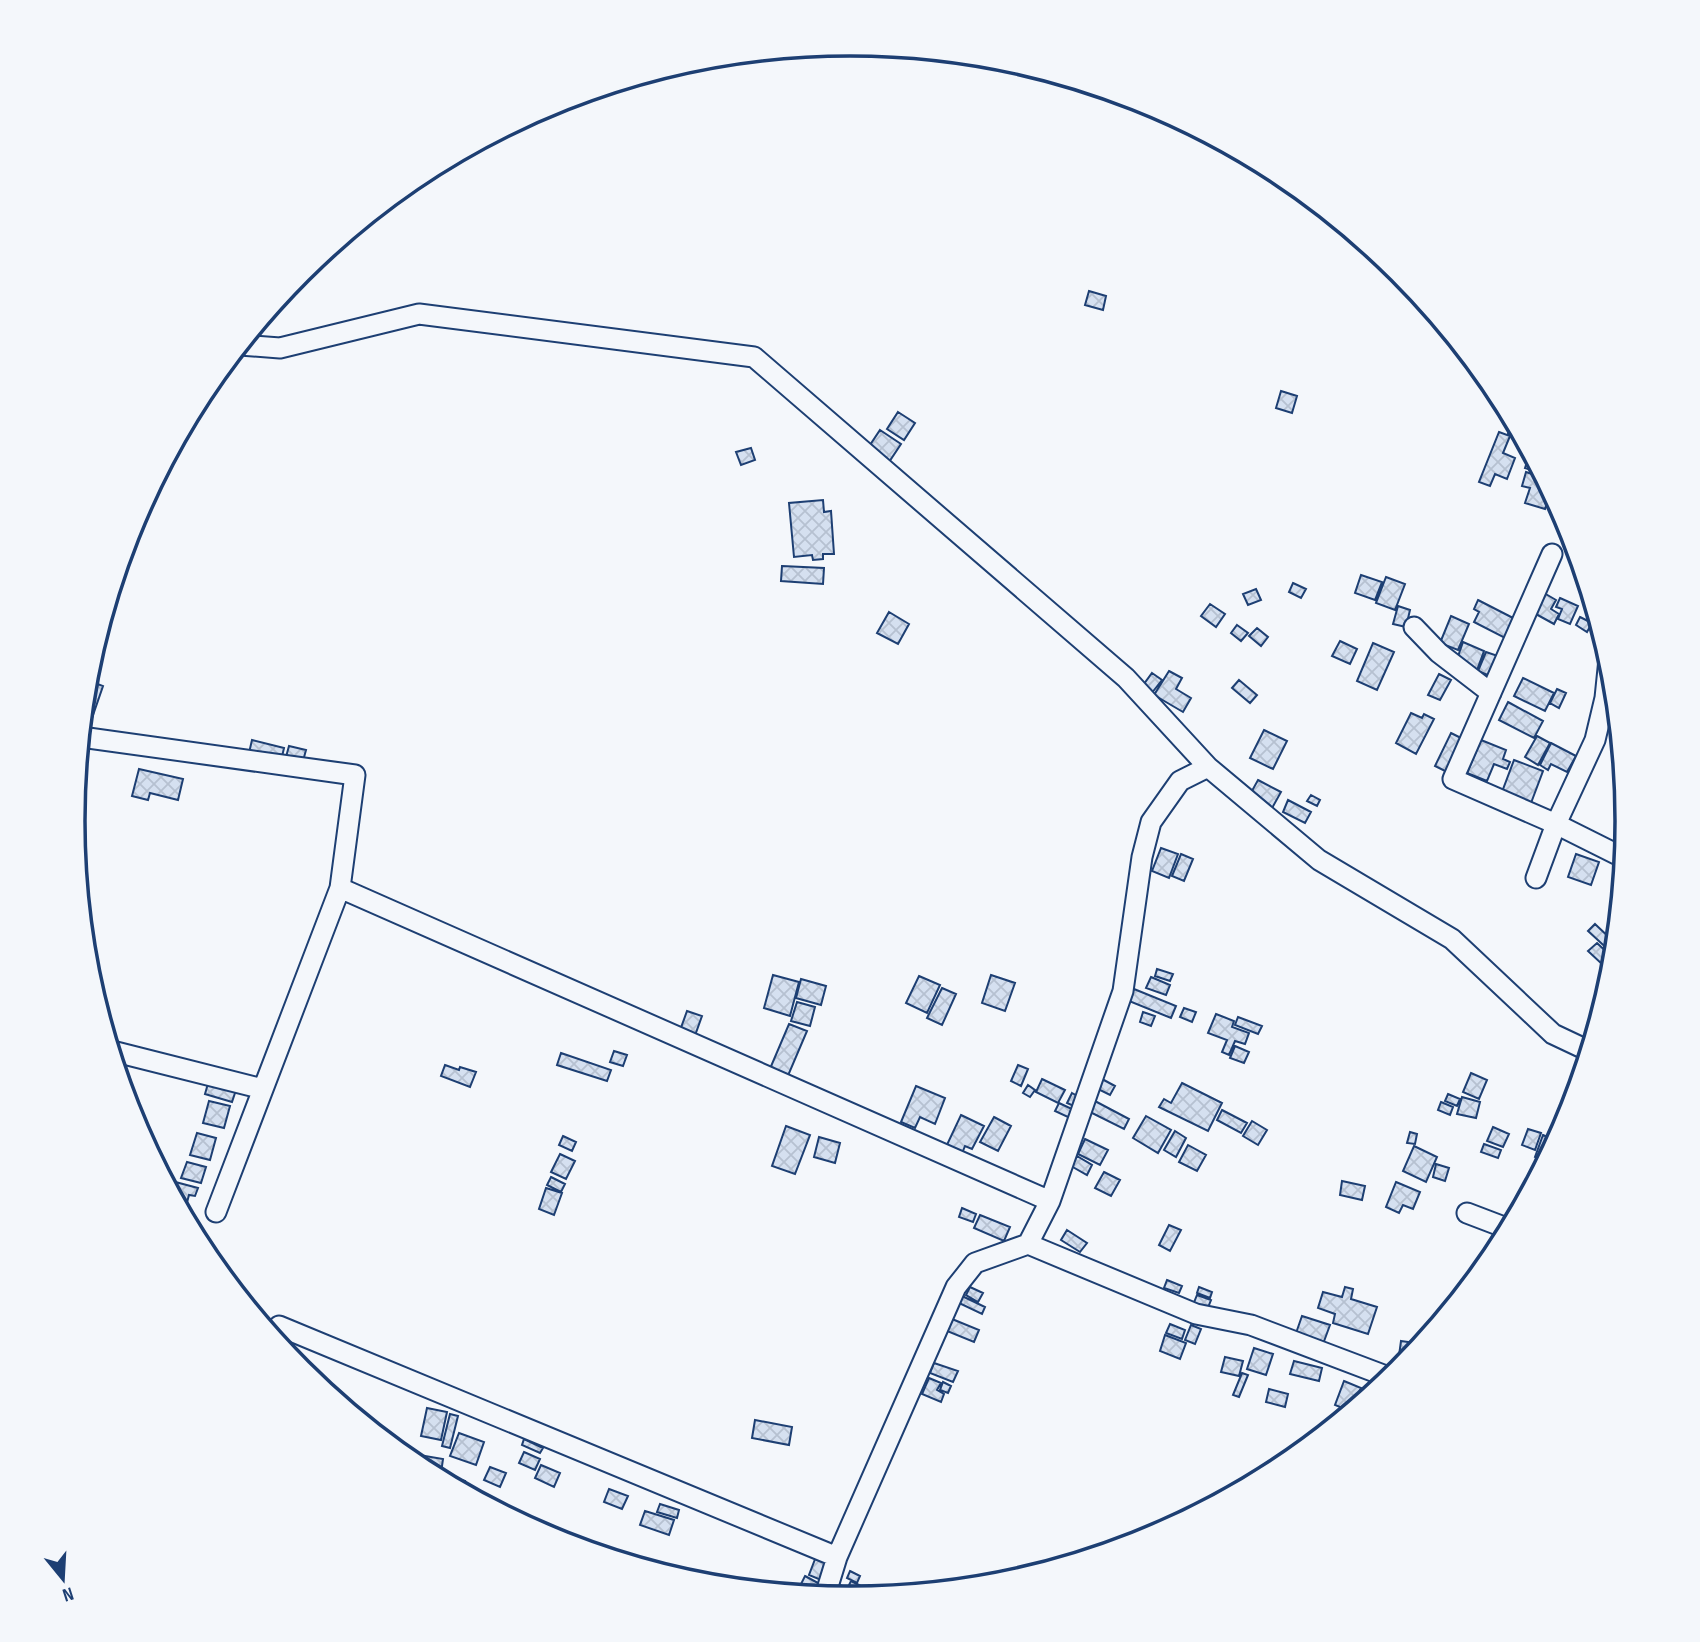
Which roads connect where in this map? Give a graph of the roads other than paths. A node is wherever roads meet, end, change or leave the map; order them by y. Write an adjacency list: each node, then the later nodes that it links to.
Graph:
1 (251, 346): 7 (street)
2 (1552, 554): 4 (street)
3 (1414, 626): 4 (street)
4 (1491, 693): 8 (street)
5 (1605, 700): 8 (street)
6 (90, 738): 11 (street)
7 (1208, 767): 12 (street); 15 (street)
8 (1556, 824): 9 (street); 10 (street)
9 (1614, 853)
10 (1536, 878)
11 (340, 888): 14 (street); 15 (street)
12 (1580, 1047)
13 (122, 1054): 14 (street)
14 (263, 1089): 16 (street)
15 (1050, 1201): 19 (street)
16 (216, 1212)
17 (1467, 1213): 18 (street)
18 (1499, 1225)
19 (1028, 1244): 21 (street); 22 (street)
20 (279, 1326): 22 (street)
21 (1379, 1373)
22 (837, 1557): 23 (street)
23 (828, 1585)

